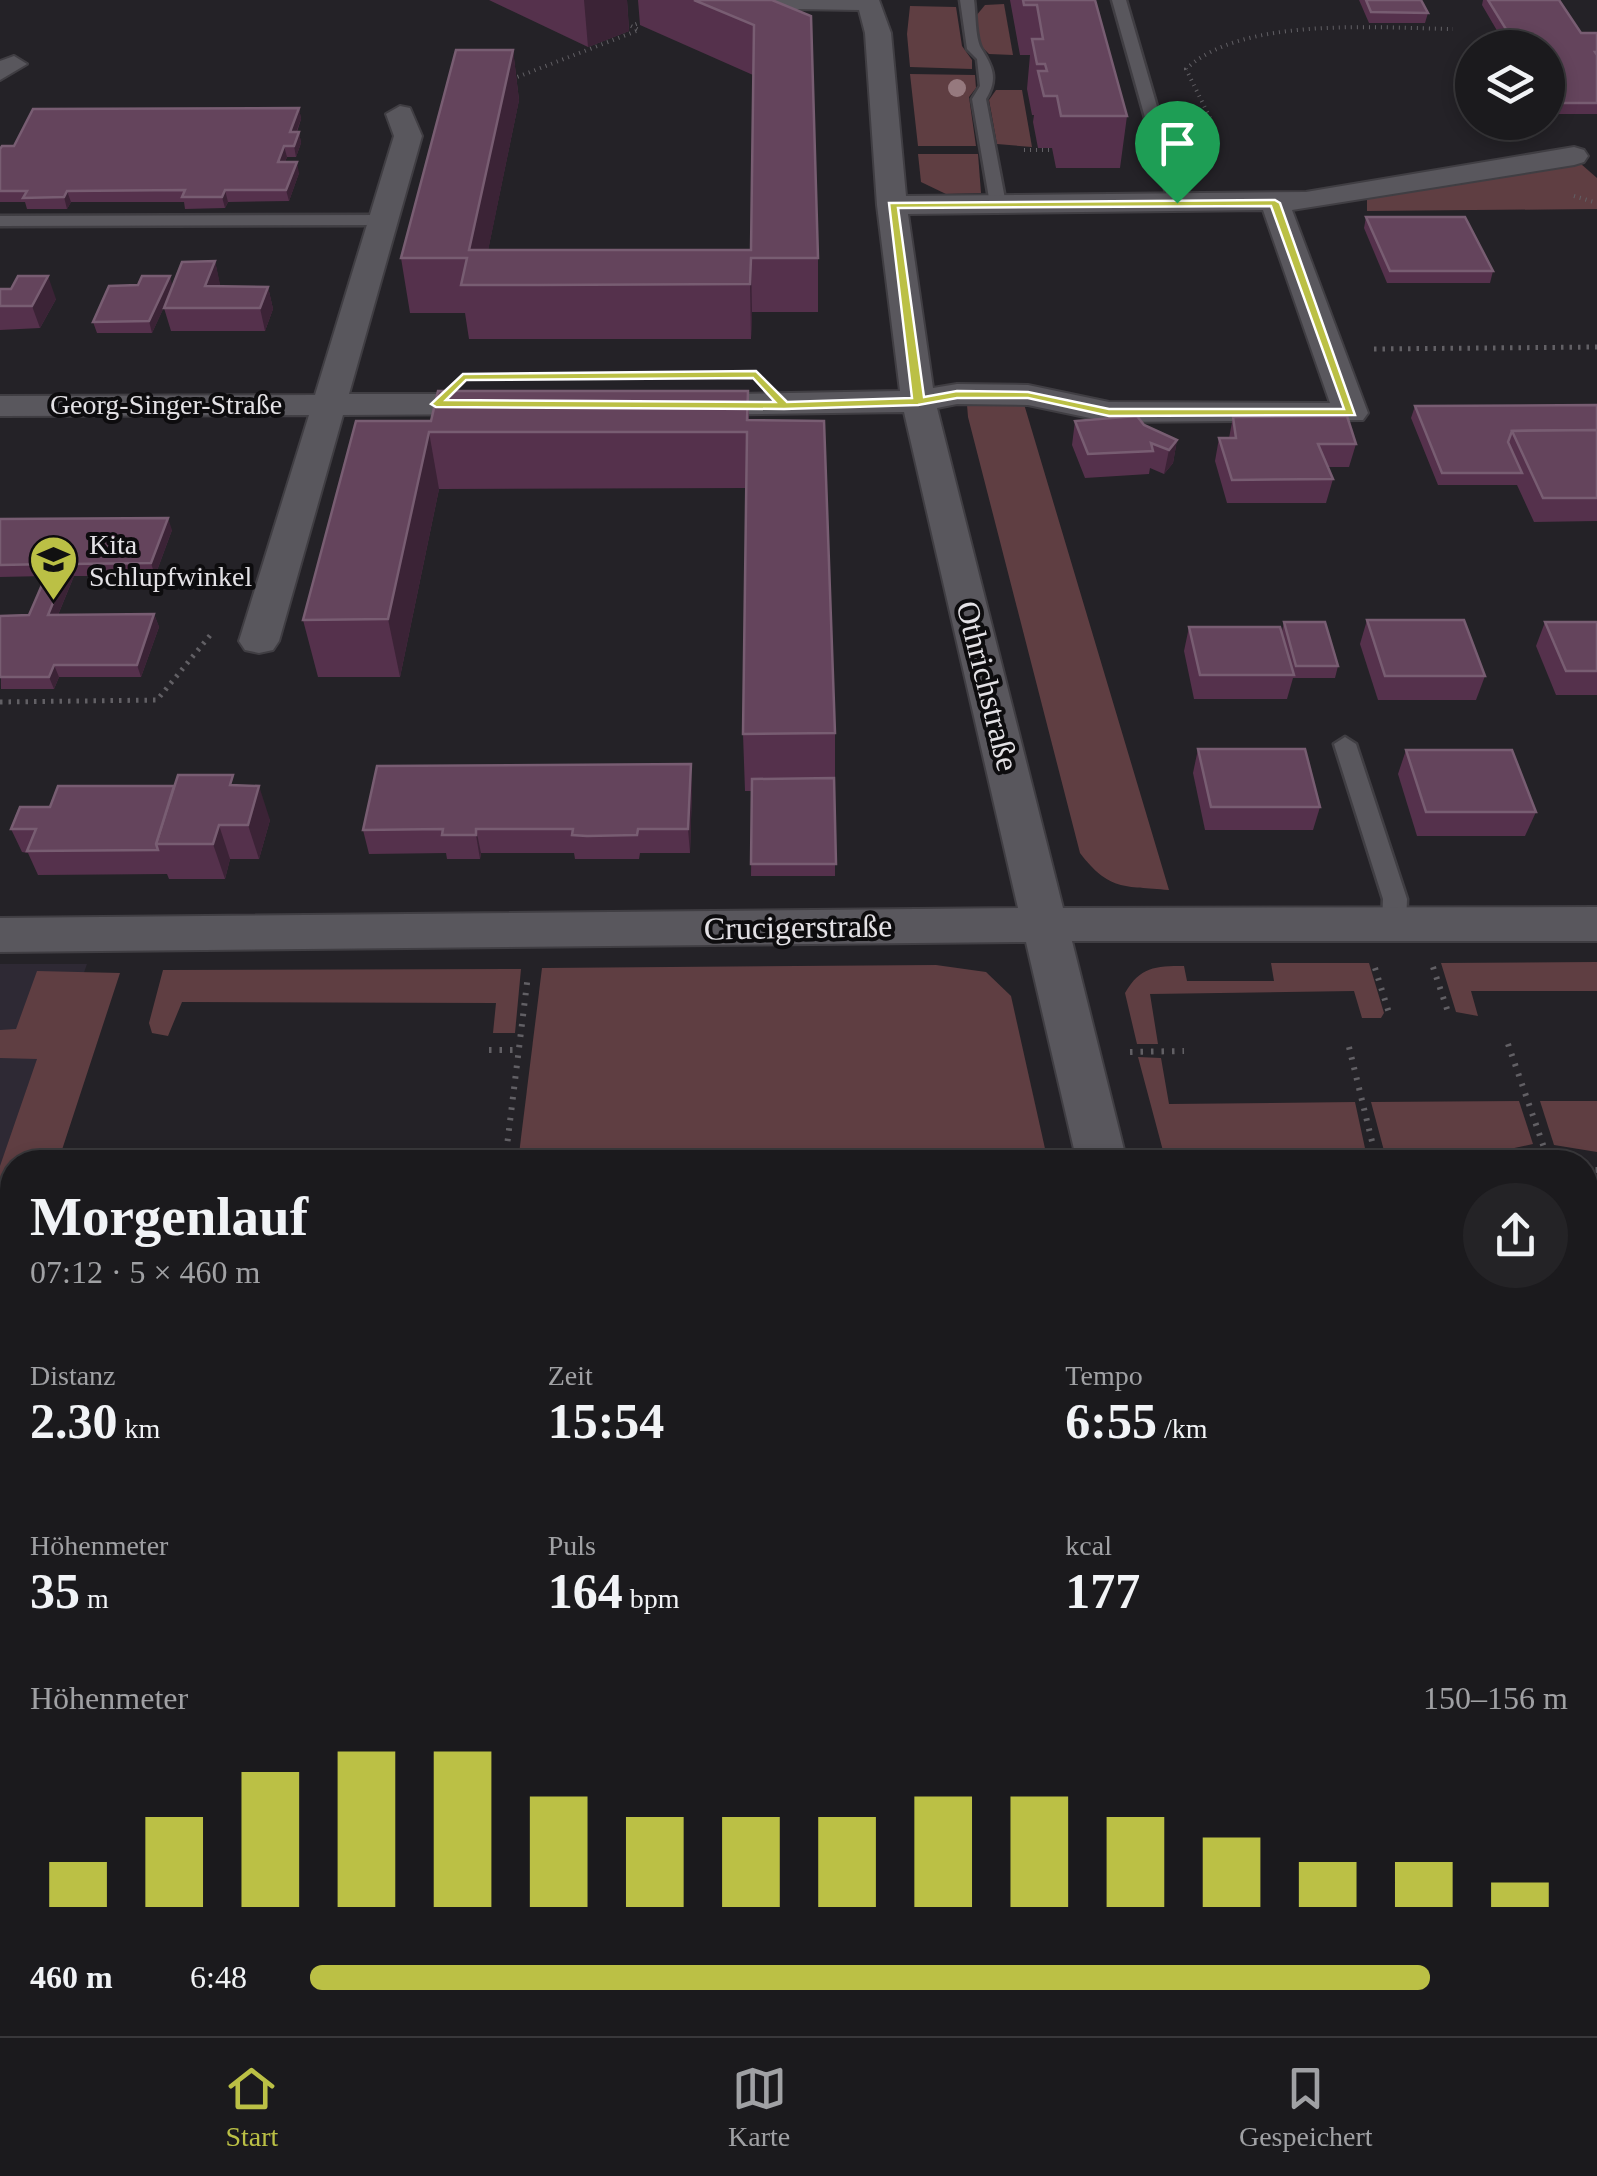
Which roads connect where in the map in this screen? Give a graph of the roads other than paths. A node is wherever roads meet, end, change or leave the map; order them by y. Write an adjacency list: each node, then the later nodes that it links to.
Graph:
1 (737, 0): 4 (street)
2 (967, 0): 9 (lane)
3 (1119, 0): 7 (lane)
4 (868, 1): 10 (street, Othrichstraße)
5 (400, 114): 11 (street, Georg-Singer-Straße)
6 (1574, 156): 8 (street)
7 (1177, 203): 8 (street); 9 (street)
8 (1275, 203): 15 (street)
9 (998, 204): 10 (street)
10 (892, 206): 15 (street, Othrichstraße)
11 (384, 220): 12 (lane); 16 (street, Georg-Singer-Straße)
12 (0, 221)
13 (527, 390): 16 (street, Georg-Singer-Straße)
14 (654, 390): 15 (street)
15 (918, 401): 21 (street, Othrichstraße)
16 (332, 403): 17 (street, Georg-Singer-Straße); 18 (street, Georg-Singer-Straße)
17 (0, 406)
18 (259, 642)
19 (1346, 744): 23 (lane)
20 (1597, 924): 23 (street, Crucigerstraße)
21 (1046, 925): 22 (street, Crucigerstraße); 23 (street, Crucigerstraße); 24 (street, Othrichstraße)
22 (0, 936)
23 (1383, 940)
24 (1099, 1150)

